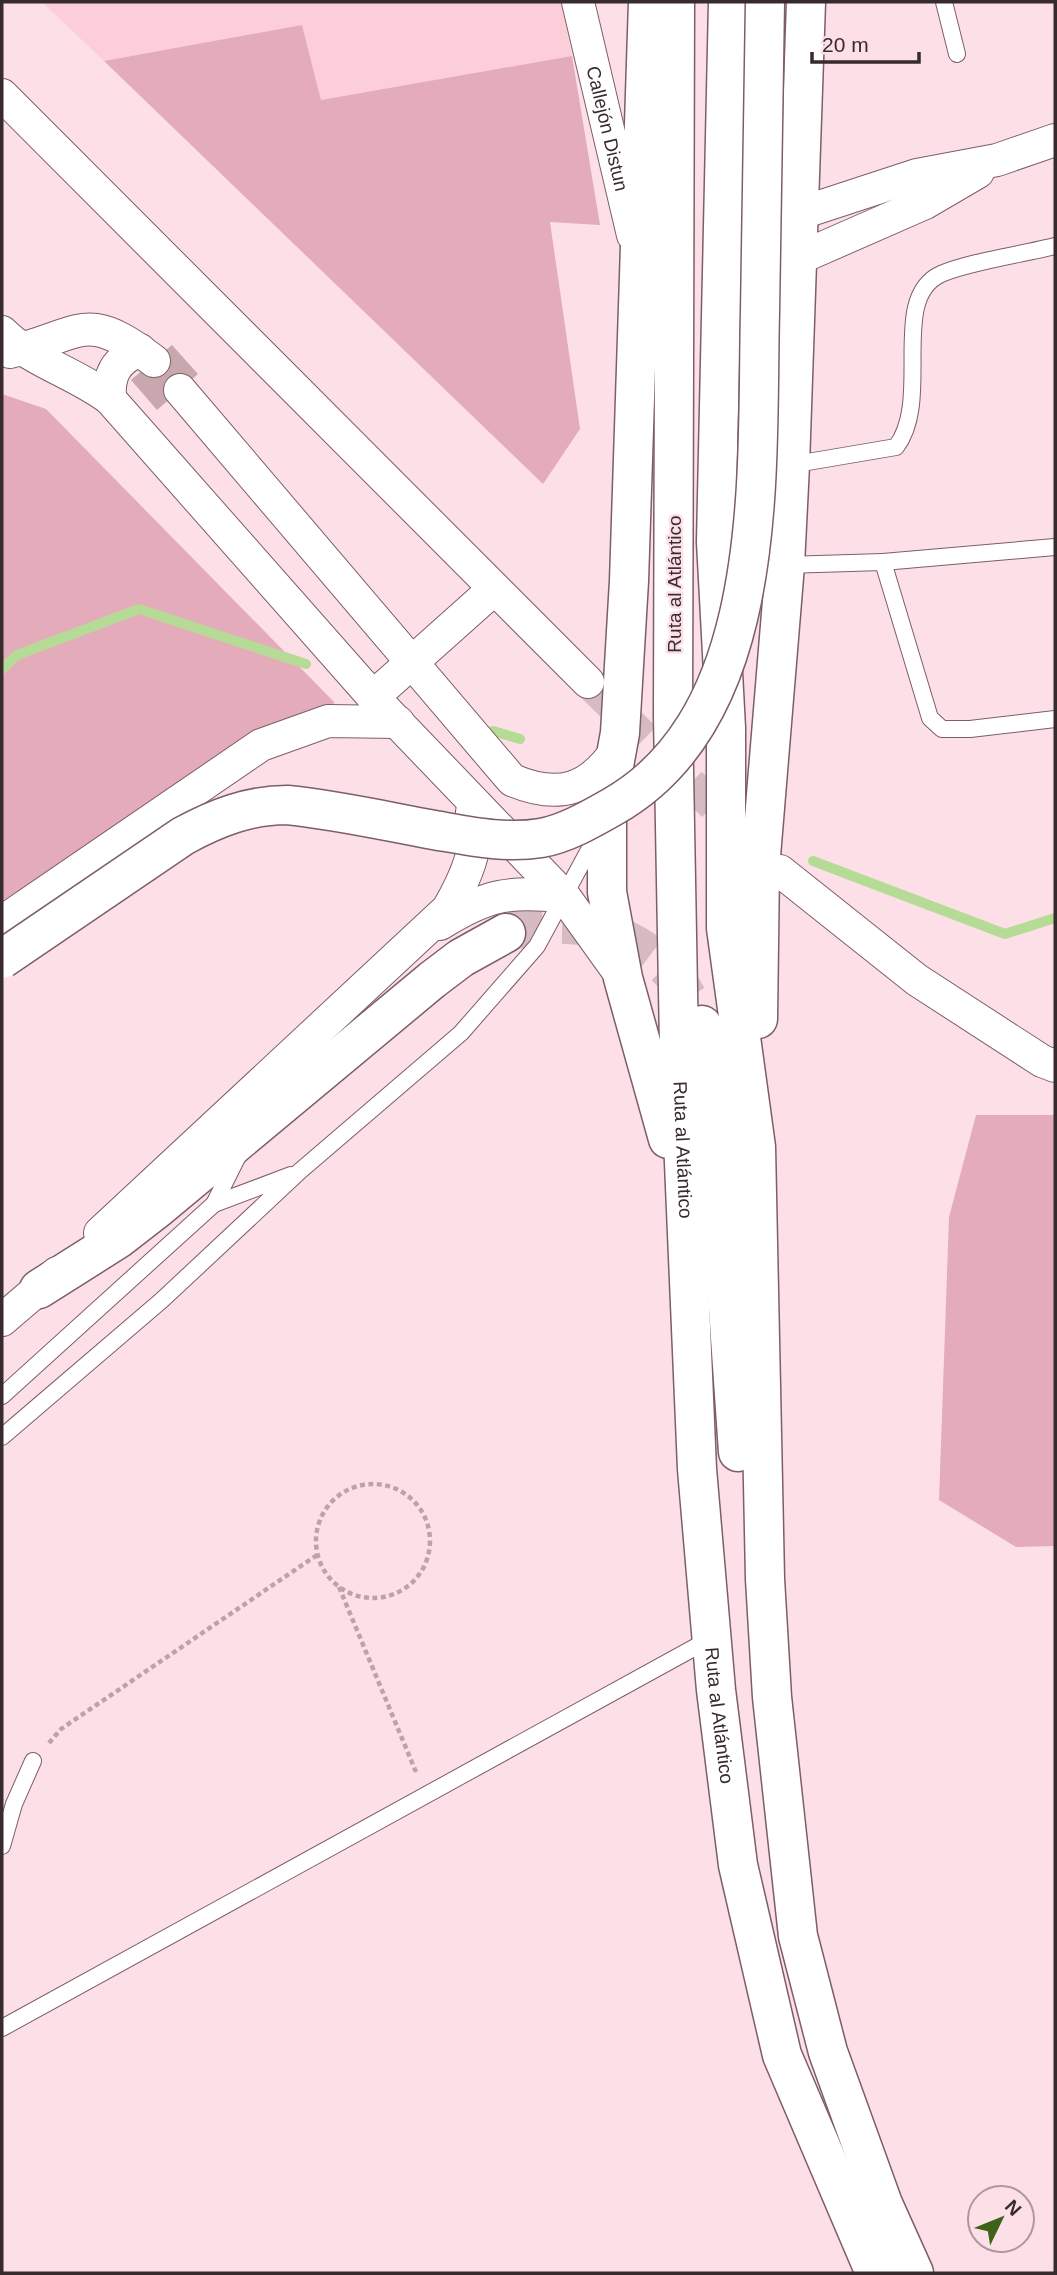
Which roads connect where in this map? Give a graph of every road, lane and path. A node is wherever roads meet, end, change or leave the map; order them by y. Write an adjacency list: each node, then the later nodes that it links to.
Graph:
1 (578, 2): 14 (street, Callejón Distun)
2 (648, 2): 14 (highway)
3 (675, 2): 45 (highway, Ruta al Atlántico)
4 (727, 2): 42 (highway)
5 (765, 2): 37 (highway, bridge)
6 (806, 2): 12 (highway)
7 (944, 2): 8 (lane)
8 (957, 54)
9 (2, 95): 23 (street)
10 (1055, 141): 11 (street)
11 (997, 160): 12 (street); 15 (street)
12 (798, 214): 15 (highway)
13 (1055, 246): 19 (lane)
14 (637, 254): 29 (highway)
15 (795, 260): 19 (highway)
16 (8, 345): 18 (street); 18 (street)
17 (180, 390): 24 (street)
18 (110, 399): 26 (street)
19 (790, 465): 22 (highway)
20 (1055, 547): 21 (lane)
21 (883, 562): 22 (lane); 27 (lane)
22 (785, 565): 42 (highway)
23 (494, 589): 24 (street); 25 (street)
24 (413, 664): 26 (street); 29 (street)
25 (588, 682)
26 (373, 697): 28 (street)
27 (1055, 719)
28 (398, 722): 30 (street); 34 (street)
29 (618, 748): 31 (highway)
30 (467, 796): 33 (street); 35 (street)
31 (607, 804): 33 (lane); 38 (highway)
32 (780, 871): 40 (street)
33 (564, 896): 35 (street); 38 (street); 43 (lane)
34 (2, 922)
35 (427, 932): 46 (street)
36 (506, 933): 41 (highway)
37 (2, 959)
38 (623, 978): 45 (highway)
39 (702, 1025): 56 (highway)
40 (1055, 1066)
41 (252, 1128): 44 (lane); 46 (highway)
42 (756, 1147): 56 (highway)
43 (300, 1171): 44 (lane); 49 (lane)
44 (214, 1204): 48 (lane)
45 (690, 1233): 52 (highway, Ruta al Atlántico)
46 (39, 1289): 47 (street)
47 (2, 1320)
48 (2, 1395)
49 (2, 1437)
50 (317, 1555): 51 (path); 51 (path); 53 (path)
51 (339, 1587): 54 (path)
52 (712, 1638): 54 (lane); 58 (highway, Ruta al Atlántico)
53 (33, 1760): 55 (lane)
54 (426, 1795): 57 (lane)
55 (2, 1846)
56 (798, 1936): 59 (highway)
57 (2, 2028)
58 (874, 2273)
59 (914, 2273)

